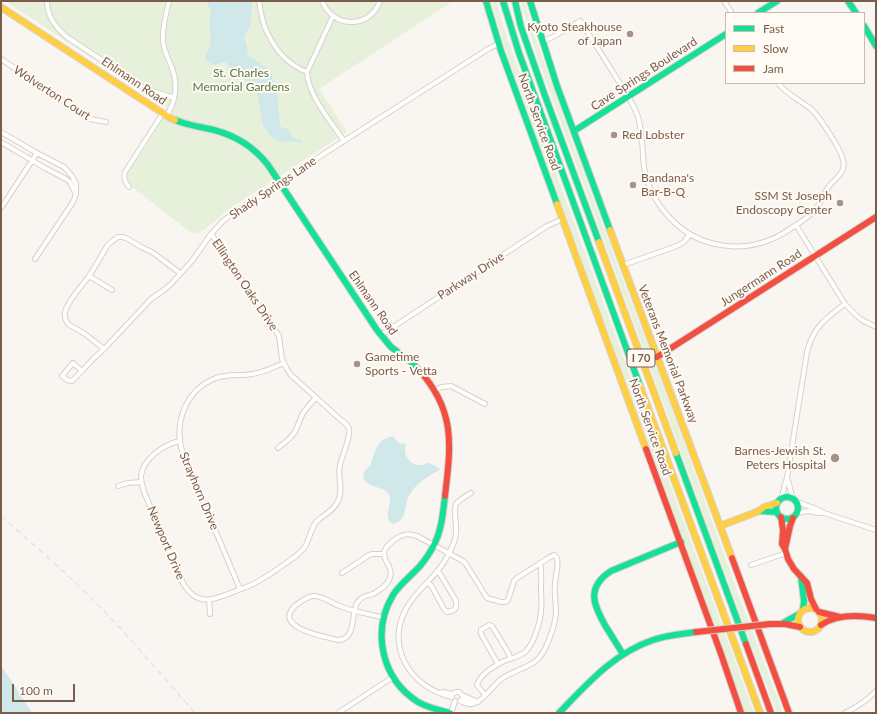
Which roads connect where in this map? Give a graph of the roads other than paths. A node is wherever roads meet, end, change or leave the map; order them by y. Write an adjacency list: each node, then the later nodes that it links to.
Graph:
1 (47, 1): 27 (street)
2 (168, 1): 27 (street)
3 (259, 1): 24 (street)
4 (322, 1): 17 (street)
5 (380, 1): 17 (street)
6 (486, 1): 21 (main road, North Service Road)
7 (503, 1): 111 (main road, I 70)
8 (515, 1): 112 (main road, I 70)
9 (530, 1): 20 (main road, Veterans Memorial Parkway)
10 (724, 1): 14 (street)
11 (777, 1): 15 (main road)
12 (848, 1): 16 (main road)
13 (1, 7): 28 (main road, Ehlmann Road)
14 (731, 12)
15 (760, 12)
16 (855, 12)
17 (333, 16): 24 (street)
18 (865, 28): 22 (main road)
19 (725, 35): 26 (main road, Cave Springs Boulevard)
20 (542, 41): 26 (street); 30 (main road, Veterans Memorial Parkway)
21 (498, 44): 32 (street, Shady Springs Lane); 41 (main road, North Service Road)
22 (876, 46)
23 (1, 59): 29 (street, Wolverton Court)
24 (307, 72): 32 (street)
25 (779, 84): 42 (street)
26 (628, 96): 30 (main road, Cave Springs Boulevard); 44 (street)
27 (174, 98): 28 (street)
28 (165, 115): 36 (main road, Ehlmann Road); 37 (street)
29 (106, 122)
30 (574, 131): 47 (main road, Veterans Memorial Parkway)
31 (1, 132): 34 (street)
32 (344, 141): 36 (street, Shady Springs Lane)
33 (1, 142): 35 (street)
34 (37, 153): 35 (street); 38 (street)
35 (33, 160): 38 (street); 39 (street)
36 (280, 183): 43 (street, Shady Springs Lane); 53 (main road, Ehlmann Road)
37 (129, 187)
38 (76, 194): 46 (street)
39 (1, 208)
40 (876, 217): 45 (main road, Jungermann Road)
41 (563, 219): 53 (street, Parkway Drive); 75 (main road, North Service Road)
42 (796, 225): 44 (street); 45 (street)
43 (211, 234): 48 (street, Shady Springs Lane); 56 (street, Ellington Oaks Drive)
44 (690, 234): 47 (street)
45 (815, 256): 51 (street); 55 (main road, Jungermann Road)
46 (35, 259)
47 (623, 265): 55 (main road, Veterans Memorial Parkway)
48 (180, 273): 49 (street); 54 (street, Shady Springs Lane)
49 (89, 276): 50 (street); 54 (street)
50 (112, 290)
51 (845, 304): 52 (street); 63 (street)
52 (876, 327)
53 (381, 335): 58 (main road, Ehlmann Road)
54 (104, 349): 57 (street, Shady Springs Lane)
55 (657, 357): 73 (main road, Veterans Memorial Parkway)
56 (284, 363): 59 (street, Ellington Oaks Drive); 61 (street, Strayhorn Drive)
57 (82, 371): 57 (street, Shady Springs Lane)
58 (435, 391): 60 (street); 76 (main road, Ehlmann Road)
59 (316, 397): 62 (street); 86 (street, Ellington Oaks Drive)
60 (485, 404)
61 (179, 441): 64 (street); 86 (street, Strayhorn Drive)
62 (278, 448)
63 (788, 478): 67 (street); 68 (street)
64 (141, 482): 65 (street); 87 (street, Newport Drive)
65 (118, 486)
66 (471, 493): 79 (street)
67 (795, 500): 68 (main road); 70 (street); 72 (main road)
68 (779, 501): 69 (main road); 71 (main road)
69 (759, 511): 71 (main road); 73 (main road)
70 (824, 513): 72 (street); 74 (street)
71 (779, 514): 72 (main road); 77 (main road)
72 (795, 516): 77 (main road)
73 (720, 526): 113 (main road, Veterans Memorial Parkway)
74 (876, 530)
75 (681, 542): 98 (main road); 110 (main road, North Service Road)
76 (434, 545): 78 (street); 79 (street); 93 (main road, Ehlmann Road)
77 (785, 551): 81 (street); 84 (main road)
78 (384, 554): 83 (street); 89 (street)
79 (449, 554): 80 (street); 82 (street)
80 (540, 563): 99 (street); 103 (street)
81 (751, 565)
82 (437, 571): 85 (street); 85 (street)
83 (342, 573)
84 (801, 577): 88 (main road); 90 (main road)
85 (427, 583): 104 (street)
86 (240, 589): 87 (street)
87 (209, 600): 91 (street)
88 (818, 610): 90 (main road); 92 (main road); 96 (main road)
89 (355, 611): 89 (street); 93 (street)
90 (801, 612): 95 (main road); 97 (main road)
91 (210, 614)
92 (840, 617): 94 (main road); 96 (main road)
93 (384, 618): 101 (main road, Ehlmann Road)
94 (876, 618)
95 (783, 623): 97 (main road); 98 (main road, bridge)
96 (821, 625): 97 (main road)
97 (800, 627)
98 (623, 654): 109 (main road)
99 (510, 659): 100 (street); 100 (street)
100 (498, 664): 103 (street)
101 (393, 677): 106 (main road, Ehlmann Road); 107 (street)
102 (876, 691): 114 (street)
103 (485, 695): 105 (street)
104 (458, 698): 105 (street); 105 (street); 108 (street)
105 (478, 702)
106 (431, 710): 108 (main road, Ehlmann Road)
107 (338, 713)
108 (451, 713)
109 (560, 713)
110 (741, 713)
111 (760, 713)
112 (771, 713)
113 (789, 713)
114 (845, 713)

